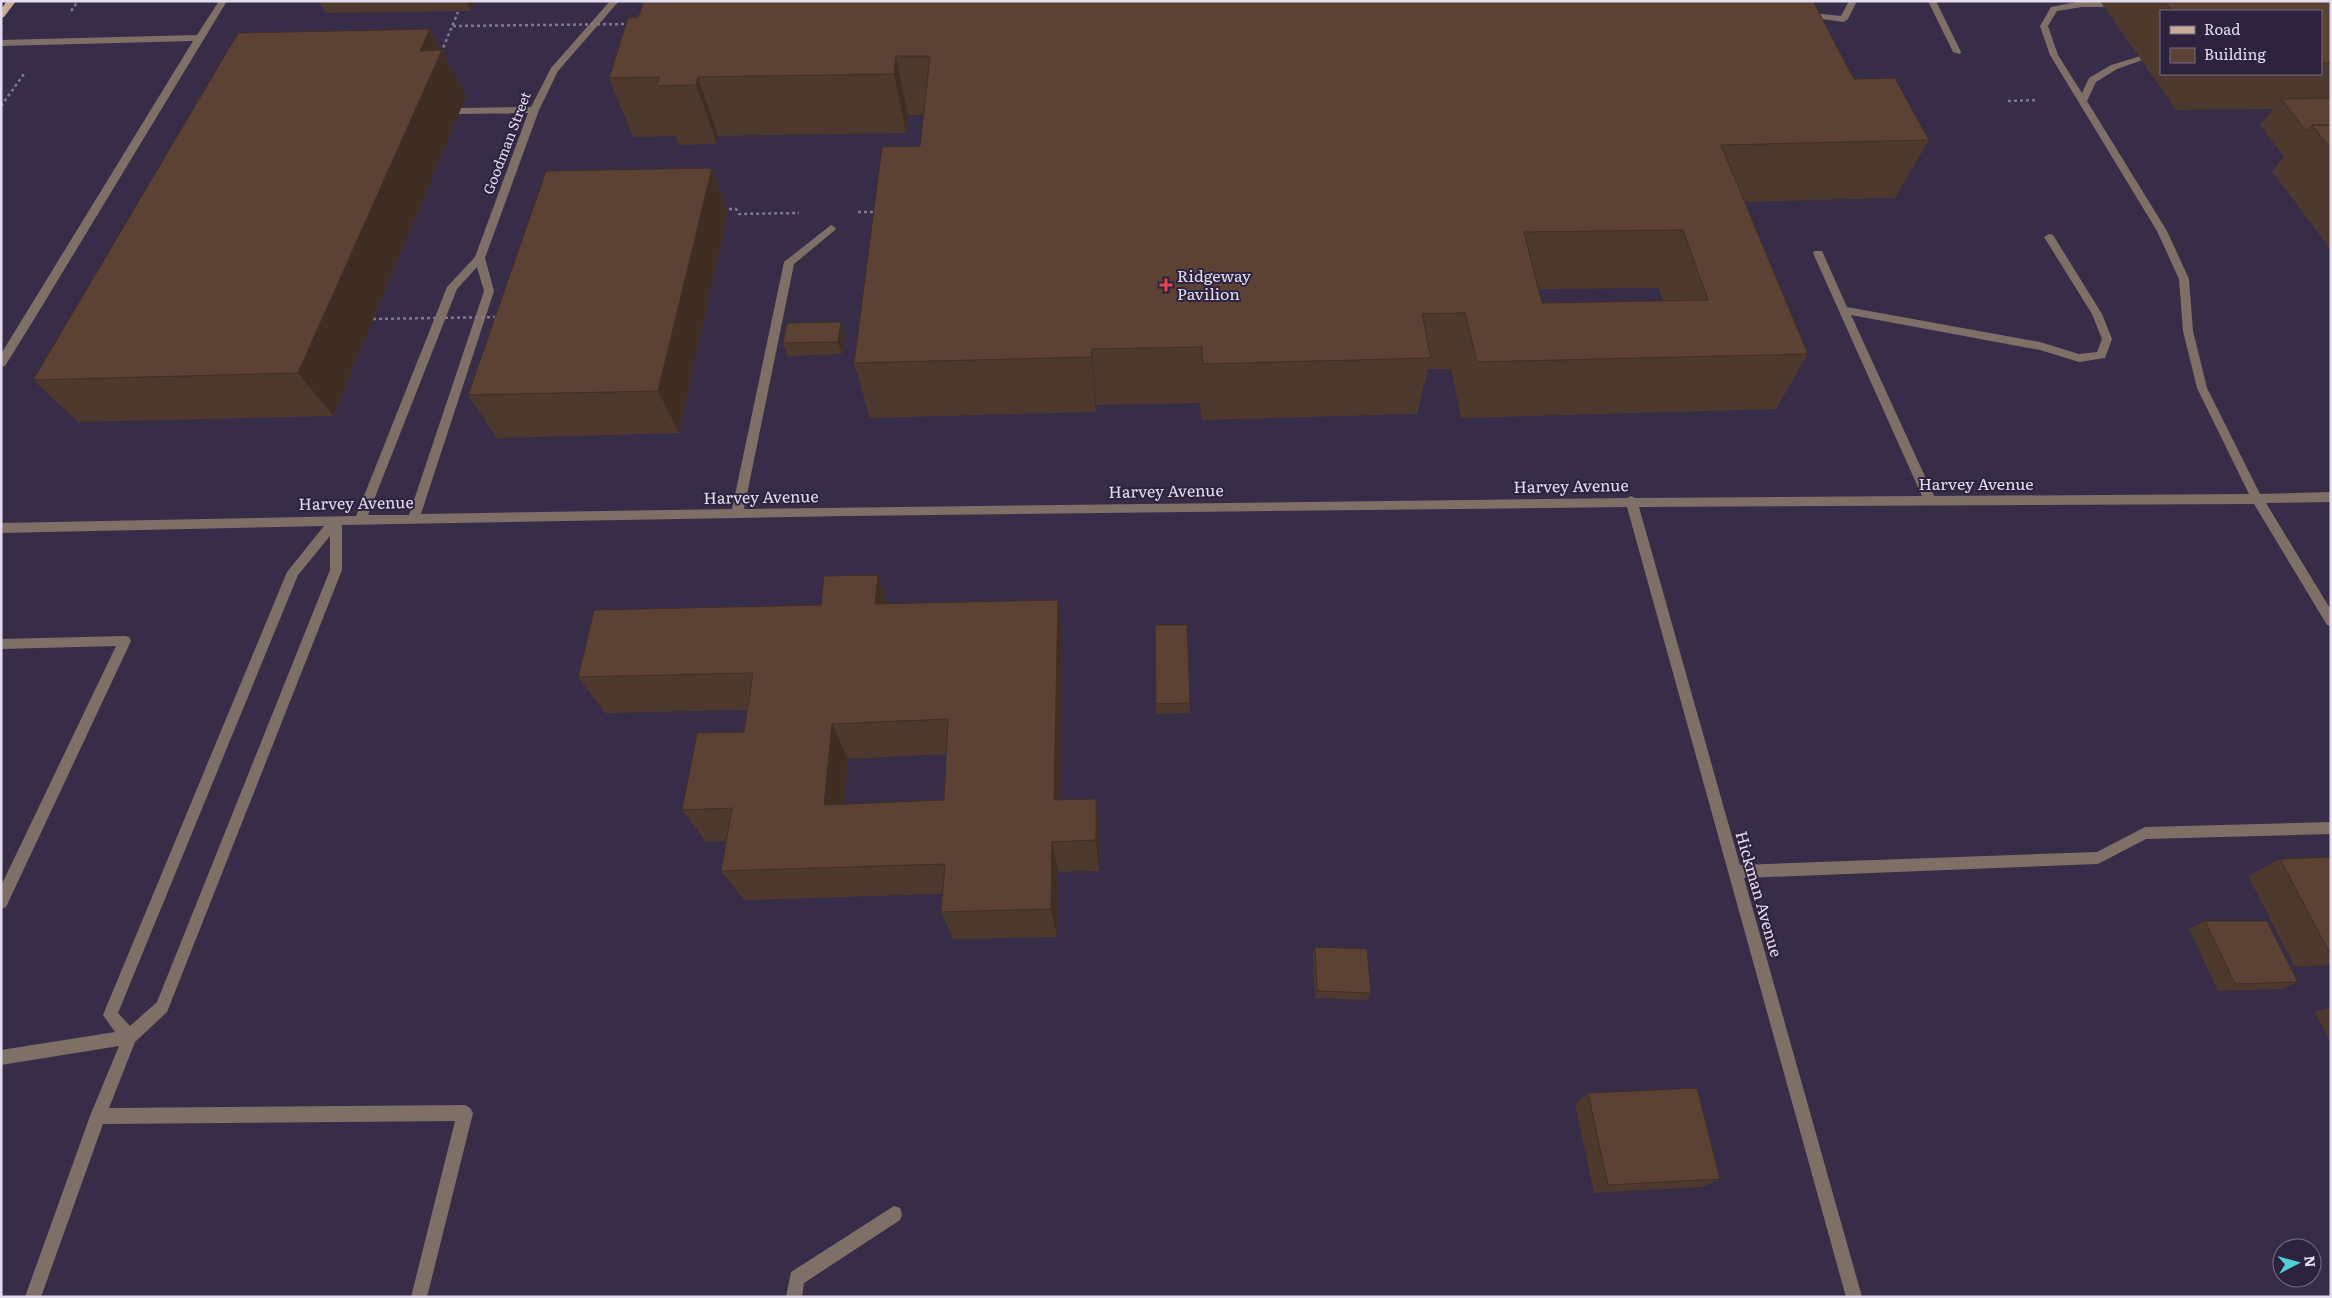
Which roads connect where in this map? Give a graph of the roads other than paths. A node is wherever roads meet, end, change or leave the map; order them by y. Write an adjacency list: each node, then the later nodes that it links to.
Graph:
1 (12, 1): 10 (main road)
2 (223, 1): 11 (street)
3 (615, 1): 16 (street, Goodman Street)
4 (1789, 1): 5 (street)
5 (1853, 1)
6 (1932, 1): 9 (street)
7 (1946, 1): 9 (street)
8 (2102, 4): 15 (street)
9 (1937, 10): 13 (street)
10 (1, 15)
11 (199, 38): 12 (street); 23 (street)
12 (1, 43)
13 (1957, 52)
14 (2141, 60): 15 (street)
15 (2082, 100): 25 (street)
16 (534, 110): 17 (street); 21 (street, Goodman Street)
17 (460, 111)
18 (831, 228): 28 (street)
19 (2049, 238): 22 (street)
20 (1818, 253): 22 (street)
21 (480, 258): 29 (street); 30 (street, Goodman Street)
22 (1845, 310): 26 (street)
23 (1, 363)
24 (2331, 497): 25 (street, Harvey Avenue)
25 (2257, 499): 26 (street, Harvey Avenue); 33 (street)
26 (1930, 501): 27 (street, Harvey Avenue)
27 (1631, 502): 28 (street, Harvey Avenue); 36 (street, Hickman Avenue)
28 (737, 513): 29 (street, Harvey Avenue)
29 (414, 518): 30 (street, Harvey Avenue)
30 (361, 519): 31 (street, Harvey Avenue)
31 (336, 520): 32 (street, Harvey Avenue); 38 (street); 38 (street)
32 (1, 528)
33 (2331, 621)
34 (1, 644): 37 (street)
35 (2331, 828): 36 (street)
36 (1735, 872): 45 (street, Hickman Avenue)
37 (1, 902)
38 (130, 1037): 39 (street); 40 (street)
39 (1, 1058)
40 (98, 1116): 42 (street); 43 (street)
41 (894, 1214): 44 (street)
42 (33, 1297)
43 (419, 1297)
44 (794, 1297)
45 (1854, 1297)

